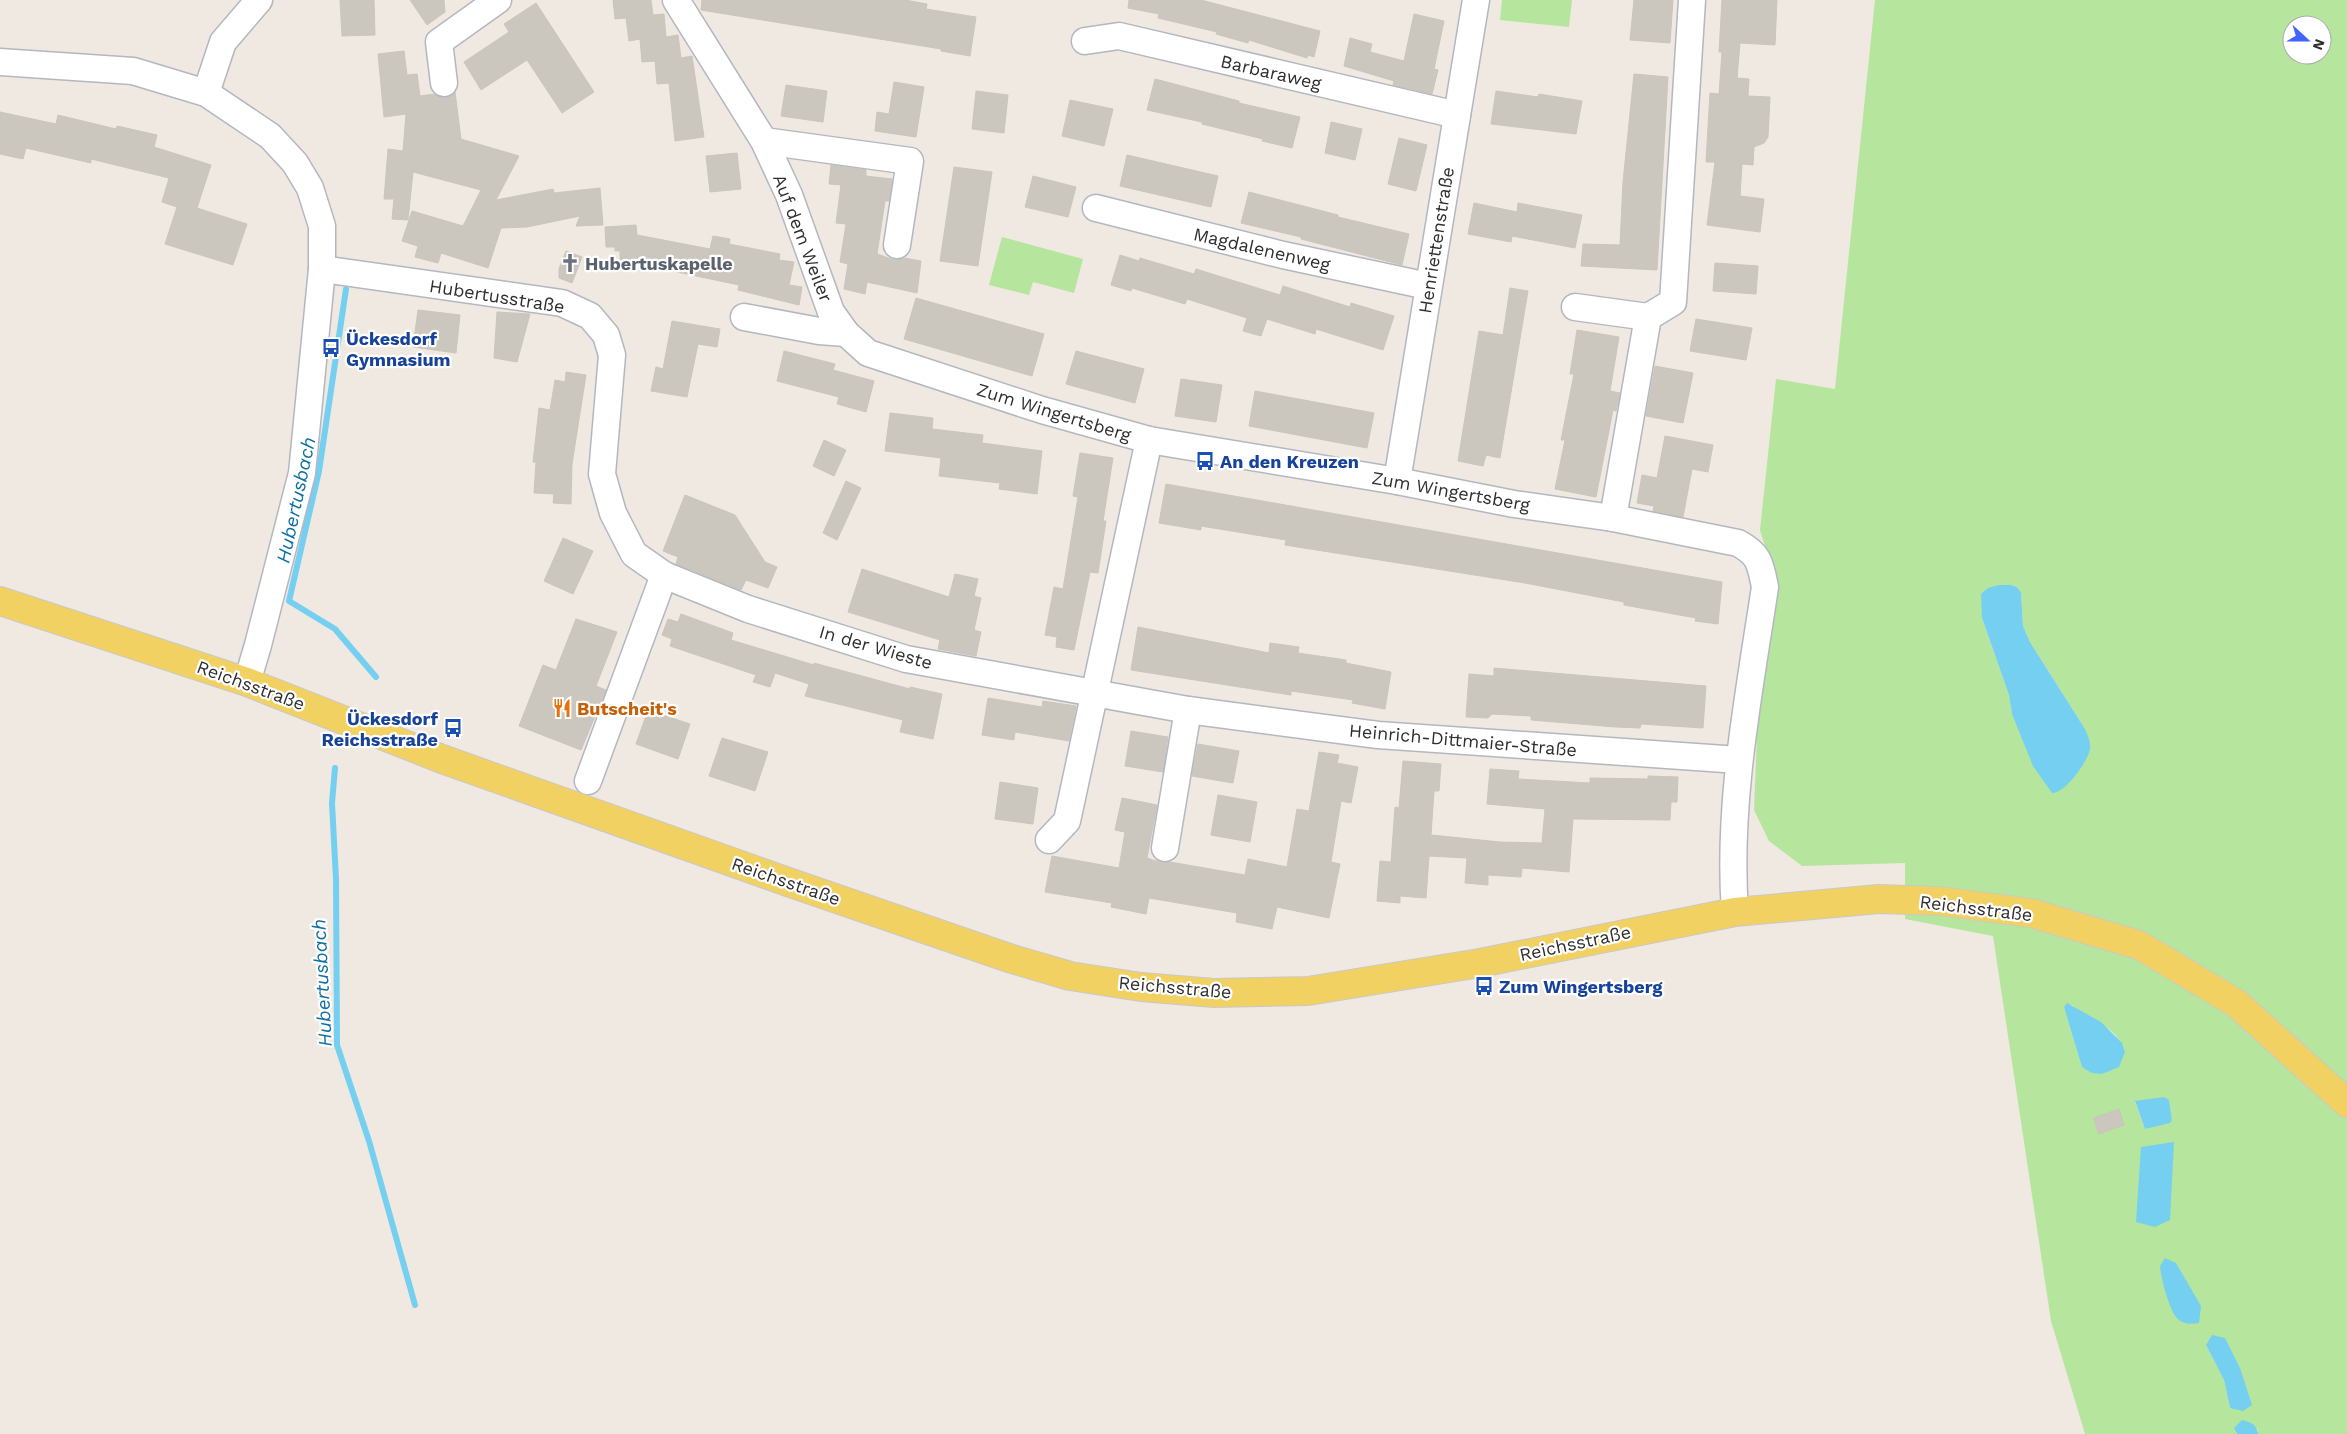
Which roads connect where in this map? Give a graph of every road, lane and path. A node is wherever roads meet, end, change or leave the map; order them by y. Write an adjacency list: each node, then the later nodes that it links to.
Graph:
1 (259, 0): 9 (street)
2 (498, 0): 8 (street)
3 (676, 0): 11 (street, Auf dem Weiler)
4 (1476, 0): 10 (street, Henriettenstraße)
5 (1692, 0): 18 (street)
6 (1085, 41): 10 (street, Barbaraweg)
7 (0, 62): 9 (street)
8 (444, 83)
9 (206, 93): 14 (street)
10 (1457, 115): 15 (street, Henriettenstraße)
11 (764, 141): 13 (street, Auf dem Weiler); 19 (street, Auf dem Weiler)
12 (1096, 208): 15 (street, Magdalenenweg)
13 (898, 245)
14 (322, 269): 23 (street, Hubertusstraße); 25 (street)
15 (1428, 286): 21 (street, Henriettenstraße)
16 (1575, 306): 18 (street)
17 (744, 317): 19 (street)
18 (1648, 317): 22 (street)
19 (846, 332): 20 (street, Zum Wingertsberg)
20 (1149, 440): 21 (street, Zum Wingertsberg); 26 (street)
21 (1397, 481): 22 (street, Zum Wingertsberg)
22 (1613, 518): 28 (street, Zum Wingertsberg)
23 (664, 575): 26 (street, In der Wieste); 29 (street)
24 (0, 600): 25 (main road, Reichsstraße)
25 (247, 682): 32 (main road, Reichsstraße)
26 (1096, 692): 27 (street, Heinrich-Dittmaier-Straße); 30 (street)
27 (1188, 710): 28 (street, Heinrich-Dittmaier-Straße); 31 (street)
28 (1740, 760): 32 (street, Zum Wingertsberg)
29 (588, 781)
30 (1049, 840)
31 (1164, 848)
32 (1735, 912): 33 (main road, Reichsstraße)
33 (2347, 1103)

